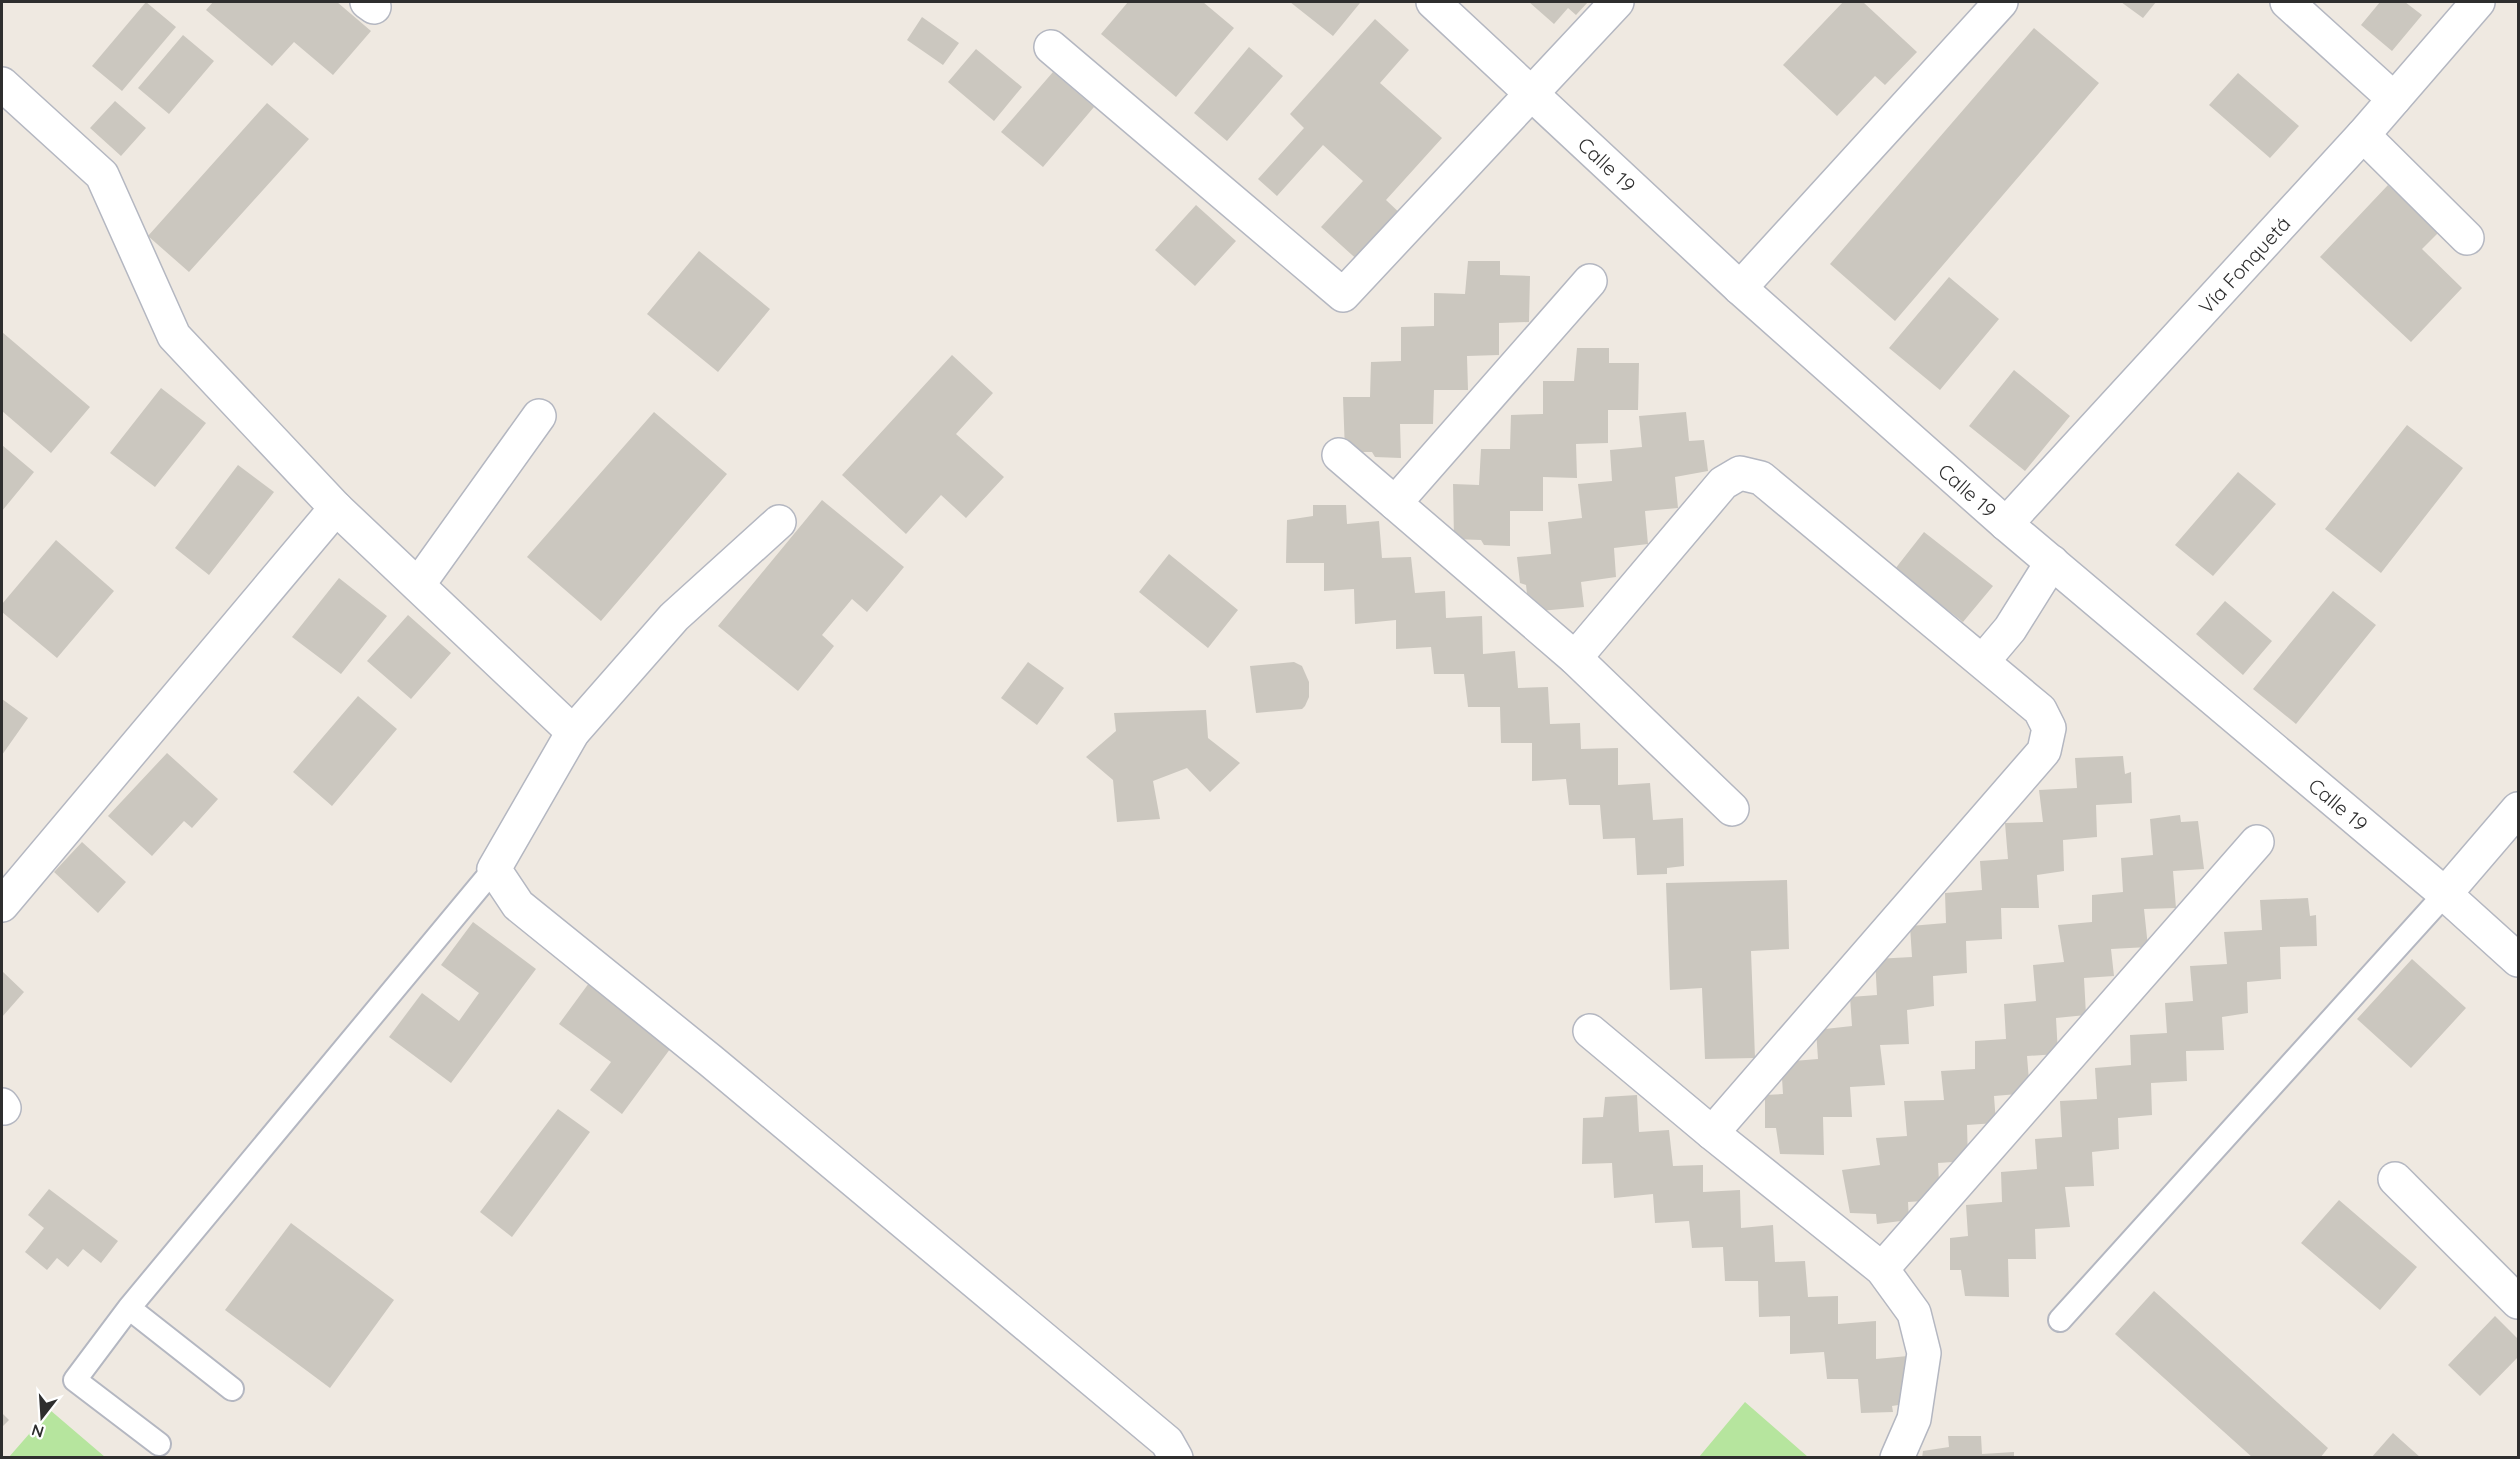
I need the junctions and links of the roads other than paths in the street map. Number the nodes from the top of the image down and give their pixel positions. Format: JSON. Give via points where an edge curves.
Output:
{"nodes":[{"id":1,"x":1433,"y":2,"type":"edge"},
{"id":2,"x":1617,"y":2,"type":"edge"},
{"id":3,"x":2001,"y":2,"type":"edge"},
{"id":4,"x":2287,"y":2,"type":"edge"},
{"id":5,"x":2478,"y":2,"type":"edge"},
{"id":6,"x":1052,"y":47,"type":"dead end"},
{"id":7,"x":2,"y":84,"type":"edge"},
{"id":8,"x":1532,"y":94,"type":"junction"},
{"id":9,"x":2394,"y":99,"type":"junction"},
{"id":10,"x":2363,"y":135,"type":"junction"},
{"id":11,"x":2467,"y":238,"type":"dead end"},
{"id":12,"x":1590,"y":281,"type":"dead end"},
{"id":13,"x":1740,"y":288,"type":"junction"},
{"id":14,"x":539,"y":416,"type":"dead end"},
{"id":15,"x":1339,"y":455,"type":"dead end"},
{"id":16,"x":1395,"y":504,"type":"junction"},
{"id":17,"x":336,"y":508,"type":"junction"},
{"id":18,"x":779,"y":522,"type":"dead end"},
{"id":19,"x":2006,"y":524,"type":"junction"},
{"id":20,"x":2052,"y":562,"type":"junction"},
{"id":21,"x":418,"y":585,"type":"junction"},
{"id":22,"x":1575,"y":658,"type":"junction"},
{"id":23,"x":1983,"y":661,"type":"junction"},
{"id":24,"x":573,"y":732,"type":"junction"},
{"id":25,"x":1732,"y":809,"type":"dead end"},
{"id":26,"x":2518,"y":809,"type":"edge"},
{"id":27,"x":2257,"y":842,"type":"dead end"},
{"id":28,"x":494,"y":869,"type":"junction"},
{"id":29,"x":2445,"y":894,"type":"junction"},
{"id":30,"x":2,"y":905,"type":"edge"},
{"id":31,"x":2518,"y":960,"type":"edge"},
{"id":32,"x":1590,"y":1031,"type":"dead end"},
{"id":33,"x":1712,"y":1133,"type":"junction"},
{"id":34,"x":2395,"y":1179,"type":"dead end"},
{"id":35,"x":1882,"y":1269,"type":"junction"},
{"id":36,"x":2518,"y":1302,"type":"edge"},
{"id":37,"x":129,"y":1308,"type":"junction"},
{"id":38,"x":2060,"y":1320,"type":"dead end"},
{"id":39,"x":232,"y":1389,"type":"dead end"},
{"id":40,"x":159,"y":1444,"type":"dead end"},
{"id":41,"x":1176,"y":1458,"type":"edge"},
{"id":42,"x":1897,"y":1458,"type":"edge"}],
"edges":[{"from":1,"to":8,"type":"street","name":"Calle 19"},
{"from":2,"to":8,"type":"street"},
{"from":3,"to":13,"type":"street"},
{"from":4,"to":9,"type":"street"},
{"from":5,"to":9,"type":"street","name":"Vía Fonquetá"},
{"from":6,"to":8,"type":"street","via":[[1343,295]]},
{"from":7,"to":17,"type":"street","via":[[102,175],[174,336]]},
{"from":8,"to":13,"type":"street","name":"Calle 19"},
{"from":9,"to":10,"type":"street","name":"Vía Fonquetá"},
{"from":10,"to":11,"type":"street"},
{"from":10,"to":19,"type":"street","name":"Vía Fonquetá"},
{"from":12,"to":16,"type":"street"},
{"from":13,"to":19,"type":"street","name":"Calle 19"},
{"from":14,"to":21,"type":"street"},
{"from":15,"to":16,"type":"street"},
{"from":16,"to":22,"type":"street"},
{"from":17,"to":21,"type":"street"},
{"from":17,"to":30,"type":"street"},
{"from":18,"to":24,"type":"street","via":[[674,617]]},
{"from":19,"to":20,"type":"street","name":"Calle 19"},
{"from":20,"to":23,"type":"street","via":[[2010,629]]},
{"from":20,"to":29,"type":"street","name":"Calle 19"},
{"from":21,"to":24,"type":"street"},
{"from":22,"to":23,"type":"street","via":[[1723,483],[1740,473],[1761,478]]},
{"from":22,"to":25,"type":"street"},
{"from":23,"to":33,"type":"street","via":[[2040,710],[2049,728],[2044,751]]},
{"from":24,"to":28,"type":"street"},
{"from":26,"to":29,"type":"street"},
{"from":27,"to":35,"type":"street"},
{"from":28,"to":37,"type":"lane"},
{"from":28,"to":41,"type":"street","via":[[518,905],[1167,1442]]},
{"from":29,"to":31,"type":"street","name":"Calle 19"},
{"from":29,"to":38,"type":"lane"},
{"from":32,"to":33,"type":"street"},
{"from":33,"to":35,"type":"street"},
{"from":34,"to":36,"type":"street"},
{"from":35,"to":42,"type":"street","via":[[1914,1313],[1924,1353],[1914,1419]]},
{"from":37,"to":39,"type":"lane"},
{"from":37,"to":40,"type":"lane","via":[[75,1380]]}]}
